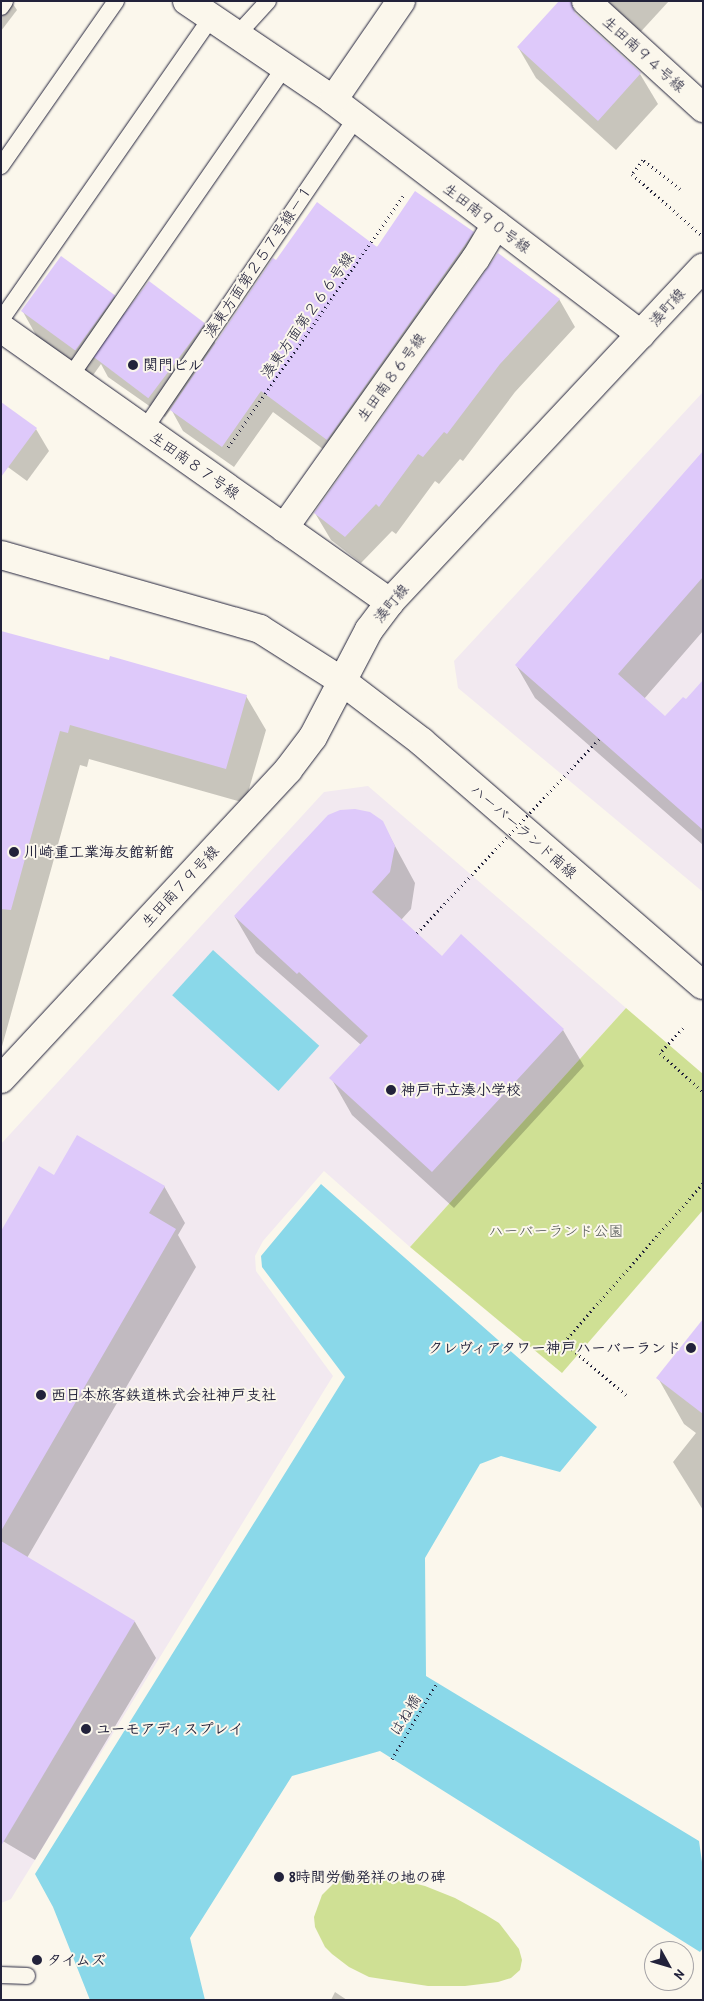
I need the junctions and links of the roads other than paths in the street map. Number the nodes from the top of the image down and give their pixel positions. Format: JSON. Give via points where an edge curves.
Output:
{"nodes":[{"id":1,"x":5,"y":1,"type":"edge"},
{"id":2,"x":116,"y":1,"type":"edge"},
{"id":3,"x":187,"y":1,"type":"edge"},
{"id":4,"x":268,"y":1,"type":"edge"},
{"id":5,"x":400,"y":1,"type":"edge"},
{"id":6,"x":586,"y":1,"type":"edge"},
{"id":7,"x":1,"y":7,"type":"edge"},
{"id":8,"x":211,"y":18,"type":"junction"},
{"id":9,"x":237,"y":36,"type":"junction"},
{"id":10,"x":285,"y":67,"type":"junction"},
{"id":11,"x":333,"y":100,"type":"junction"},
{"id":12,"x":703,"y":108,"type":"edge"},
{"id":13,"x":356,"y":118,"type":"junction"},
{"id":14,"x":1,"y":166,"type":"edge"},
{"id":15,"x":496,"y":226,"type":"junction"},
{"id":16,"x":703,"y":267,"type":"edge"},
{"id":17,"x":1,"y":320,"type":"edge"},
{"id":18,"x":1,"y":328,"type":"edge"},
{"id":19,"x":641,"y":335,"type":"junction"},
{"id":20,"x":70,"y":377,"type":"junction"},
{"id":21,"x":144,"y":430,"type":"junction"},
{"id":22,"x":284,"y":528,"type":"junction"},
{"id":23,"x":1,"y":555,"type":"edge"},
{"id":24,"x":390,"y":602,"type":"junction"},
{"id":25,"x":342,"y":681,"type":"junction"},
{"id":26,"x":703,"y":985,"type":"edge"},
{"id":27,"x":3,"y":1076,"type":"edge"},
{"id":28,"x":1,"y":1974,"type":"edge"},
{"id":29,"x":27,"y":1976,"type":"dead end"}],
"edges":[{"from":1,"to":7,"type":"lane"},
{"from":2,"to":14,"type":"lane"},
{"from":3,"to":8,"type":"street","name":"生田南９０号線"},
{"from":4,"to":9,"type":"lane"},
{"from":5,"to":11,"type":"street"},
{"from":6,"to":12,"type":"street","name":"生田南９４号線"},
{"from":8,"to":9,"type":"street","name":"生田南９０号線"},
{"from":8,"to":17,"type":"lane"},
{"from":9,"to":10,"type":"street","name":"生田南９０号線"},
{"from":10,"to":11,"type":"street","name":"生田南９０号線"},
{"from":10,"to":20,"type":"lane"},
{"from":11,"to":13,"type":"street","name":"生田南９０号線"},
{"from":13,"to":15,"type":"street","name":"生田南９０号線"},
{"from":13,"to":21,"type":"lane","name":"湊東方面第２５７号線－１"},
{"from":15,"to":19,"type":"street","name":"生田南９０号線"},
{"from":15,"to":22,"type":"street","name":"生田南８６号線"},
{"from":16,"to":19,"type":"street","name":"湊町線"},
{"from":18,"to":20,"type":"street","name":"生田南８７号線"},
{"from":19,"to":24,"type":"street","name":"湊町線"},
{"from":20,"to":21,"type":"street","name":"生田南８７号線"},
{"from":21,"to":22,"type":"street","name":"生田南８７号線"},
{"from":22,"to":24,"type":"street","name":"生田南８７号線"},
{"from":23,"to":25,"type":"street","via":[[260,629]]},
{"from":24,"to":25,"type":"street","name":"湊町線","via":[[369,630]]},
{"from":25,"to":26,"type":"street","name":"ハーバーランド南線","via":[[422,742]]},
{"from":25,"to":27,"type":"street","name":"生田南７９号線","via":[[313,737],[288,770]]},
{"from":28,"to":29,"type":"lane"}]}
